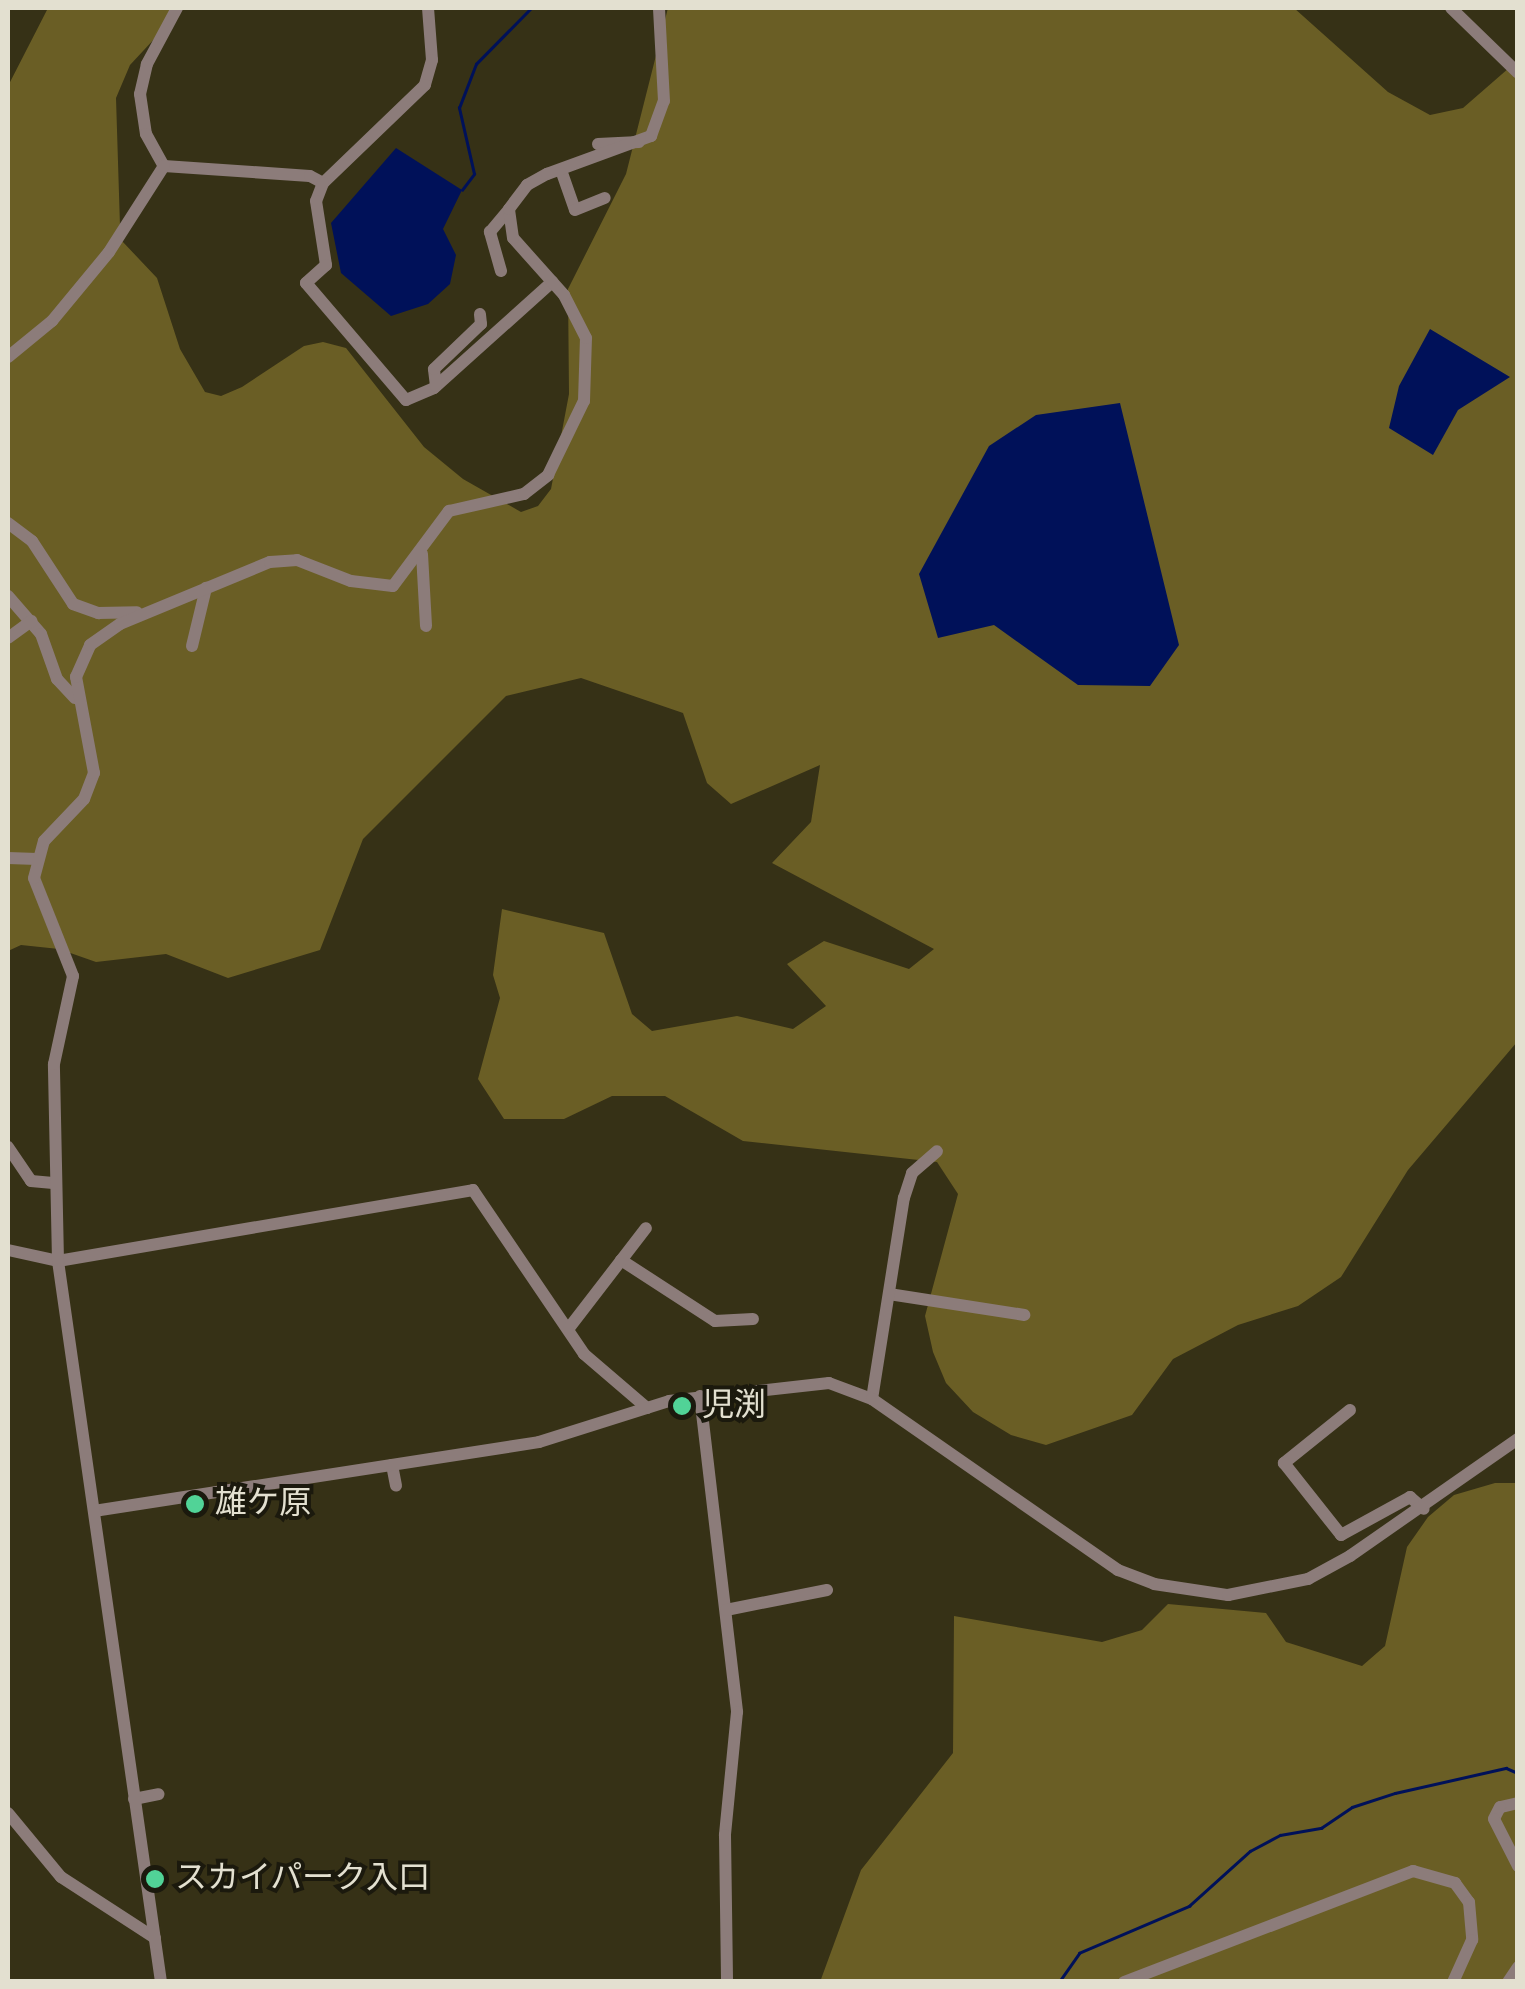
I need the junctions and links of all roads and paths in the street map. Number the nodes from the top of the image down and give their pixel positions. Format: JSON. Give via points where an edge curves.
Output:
{"nodes":[{"id":1,"x":177,"y":8,"type":"edge"},
{"id":2,"x":428,"y":8,"type":"edge"},
{"id":3,"x":659,"y":8,"type":"edge"},
{"id":4,"x":1459,"y":10,"type":"edge"},
{"id":5,"x":1518,"y":74,"type":"edge"},
{"id":6,"x":642,"y":143,"type":"junction"},
{"id":7,"x":598,"y":144,"type":"dead end"},
{"id":8,"x":164,"y":166,"type":"junction"},
{"id":9,"x":561,"y":170,"type":"junction"},
{"id":10,"x":322,"y":184,"type":"junction"},
{"id":11,"x":605,"y":198,"type":"dead end"},
{"id":12,"x":509,"y":209,"type":"junction"},
{"id":13,"x":501,"y":271,"type":"dead end"},
{"id":14,"x":552,"y":282,"type":"junction"},
{"id":15,"x":480,"y":314,"type":"dead end"},
{"id":16,"x":8,"y":358,"type":"edge"},
{"id":17,"x":436,"y":386,"type":"junction"},
{"id":18,"x":8,"y":524,"type":"edge"},
{"id":19,"x":422,"y":552,"type":"junction"},
{"id":20,"x":206,"y":588,"type":"junction"},
{"id":21,"x":8,"y":596,"type":"edge"},
{"id":22,"x":146,"y":612,"type":"junction"},
{"id":23,"x":32,"y":621,"type":"junction"},
{"id":24,"x":426,"y":626,"type":"dead end"},
{"id":25,"x":8,"y":638,"type":"edge"},
{"id":26,"x":192,"y":646,"type":"dead end"},
{"id":27,"x":75,"y":698,"type":"junction"},
{"id":28,"x":8,"y":858,"type":"edge"},
{"id":29,"x":37,"y":858,"type":"junction"},
{"id":30,"x":8,"y":1147,"type":"edge"},
{"id":31,"x":937,"y":1151,"type":"dead end"},
{"id":32,"x":56,"y":1183,"type":"junction"},
{"id":33,"x":646,"y":1228,"type":"dead end"},
{"id":34,"x":8,"y":1250,"type":"edge"},
{"id":35,"x":622,"y":1260,"type":"junction"},
{"id":36,"x":58,"y":1261,"type":"junction"},
{"id":37,"x":888,"y":1294,"type":"junction"},
{"id":38,"x":1024,"y":1314,"type":"dead end"},
{"id":39,"x":752,"y":1319,"type":"dead end"},
{"id":40,"x":568,"y":1328,"type":"junction"},
{"id":41,"x":700,"y":1396,"type":"junction"},
{"id":42,"x":872,"y":1398,"type":"junction"},
{"id":43,"x":648,"y":1408,"type":"junction"},
{"id":44,"x":1350,"y":1410,"type":"dead end"},
{"id":45,"x":1518,"y":1439,"type":"edge"},
{"id":46,"x":392,"y":1465,"type":"junction"},
{"id":47,"x":396,"y":1486,"type":"dead end"},
{"id":48,"x":1424,"y":1509,"type":"junction"},
{"id":49,"x":94,"y":1512,"type":"junction"},
{"id":50,"x":828,"y":1590,"type":"dead end"},
{"id":51,"x":726,"y":1610,"type":"junction"},
{"id":52,"x":160,"y":1794,"type":"dead end"},
{"id":53,"x":134,"y":1799,"type":"junction"},
{"id":54,"x":1518,"y":1804,"type":"edge"},
{"id":55,"x":8,"y":1814,"type":"edge"},
{"id":56,"x":1518,"y":1866,"type":"edge"},
{"id":57,"x":154,"y":1938,"type":"junction"},
{"id":58,"x":1518,"y":1967,"type":"edge"},
{"id":59,"x":162,"y":1982,"type":"edge"},
{"id":60,"x":728,"y":1982,"type":"edge"},
{"id":61,"x":1124,"y":1982,"type":"edge"},
{"id":62,"x":1452,"y":1982,"type":"edge"},
{"id":63,"x":1508,"y":1982,"type":"edge"}],
"edges":[{"from":1,"to":8,"type":"street","via":[[147,64],[140,94],[146,134]]},
{"from":2,"to":10,"type":"street","via":[[432,60],[425,85]]},
{"from":3,"to":6,"type":"street","via":[[664,101],[661,120]]},
{"from":4,"to":5,"type":"street"},
{"from":6,"to":7,"type":"street"},
{"from":6,"to":9,"type":"street"},
{"from":8,"to":10,"type":"street","via":[[310,176]]},
{"from":8,"to":16,"type":"street","via":[[110,252],[52,322]]},
{"from":9,"to":11,"type":"street","via":[[575,210]]},
{"from":9,"to":12,"type":"street","via":[[527,185]]},
{"from":10,"to":17,"type":"street","via":[[316,201],[326,265],[306,283],[406,400]]},
{"from":12,"to":13,"type":"street","via":[[490,232]]},
{"from":12,"to":14,"type":"street","via":[[513,238]]},
{"from":14,"to":17,"type":"street"},
{"from":14,"to":19,"type":"street","via":[[577,316],[588,357],[574,426],[538,487],[449,511]]},
{"from":15,"to":17,"type":"street","via":[[481,324],[434,369]]},
{"from":18,"to":22,"type":"street","via":[[32,541],[73,604],[98,613]]},
{"from":19,"to":20,"type":"street","via":[[393,586],[352,581],[297,560],[270,562]]},
{"from":19,"to":24,"type":"street"},
{"from":20,"to":22,"type":"street"},
{"from":20,"to":26,"type":"street"},
{"from":21,"to":23,"type":"street"},
{"from":22,"to":27,"type":"street","via":[[90,646]]},
{"from":23,"to":25,"type":"street"},
{"from":23,"to":27,"type":"street","via":[[57,678]]},
{"from":27,"to":29,"type":"street","via":[[94,773],[84,799],[44,841]]},
{"from":28,"to":29,"type":"street"},
{"from":29,"to":32,"type":"street","via":[[36,892],[74,976],[54,1064]]},
{"from":30,"to":32,"type":"street","via":[[31,1180]]},
{"from":31,"to":37,"type":"street","via":[[912,1173]]},
{"from":32,"to":36,"type":"street"},
{"from":33,"to":35,"type":"street"},
{"from":34,"to":36,"type":"street"},
{"from":35,"to":39,"type":"street","via":[[715,1321]]},
{"from":35,"to":40,"type":"street"},
{"from":36,"to":40,"type":"street","via":[[472,1190]]},
{"from":36,"to":49,"type":"street"},
{"from":37,"to":38,"type":"street"},
{"from":37,"to":42,"type":"street"},
{"from":40,"to":43,"type":"street","via":[[584,1354]]},
{"from":41,"to":42,"type":"street","via":[[799,1382],[828,1383]]},
{"from":41,"to":43,"type":"street"},
{"from":41,"to":51,"type":"street"},
{"from":42,"to":48,"type":"street","via":[[1088,1552],[1154,1584],[1191,1593],[1267,1591],[1308,1579]]},
{"from":43,"to":46,"type":"street","via":[[570,1436]]},
{"from":44,"to":48,"type":"street","via":[[1284,1463],[1341,1535],[1410,1497]]},
{"from":45,"to":48,"type":"street"},
{"from":46,"to":47,"type":"street"},
{"from":46,"to":49,"type":"street"},
{"from":49,"to":53,"type":"street"},
{"from":50,"to":51,"type":"street"},
{"from":51,"to":60,"type":"street","via":[[737,1712],[724,1854]]},
{"from":52,"to":53,"type":"street"},
{"from":53,"to":57,"type":"street"},
{"from":54,"to":56,"type":"street","via":[[1500,1807],[1494,1820]]},
{"from":55,"to":57,"type":"street","via":[[61,1878]]},
{"from":57,"to":59,"type":"street"},
{"from":58,"to":63,"type":"street"},
{"from":61,"to":62,"type":"street","via":[[1413,1871],[1455,1882],[1472,1911],[1472,1940]]}]}
